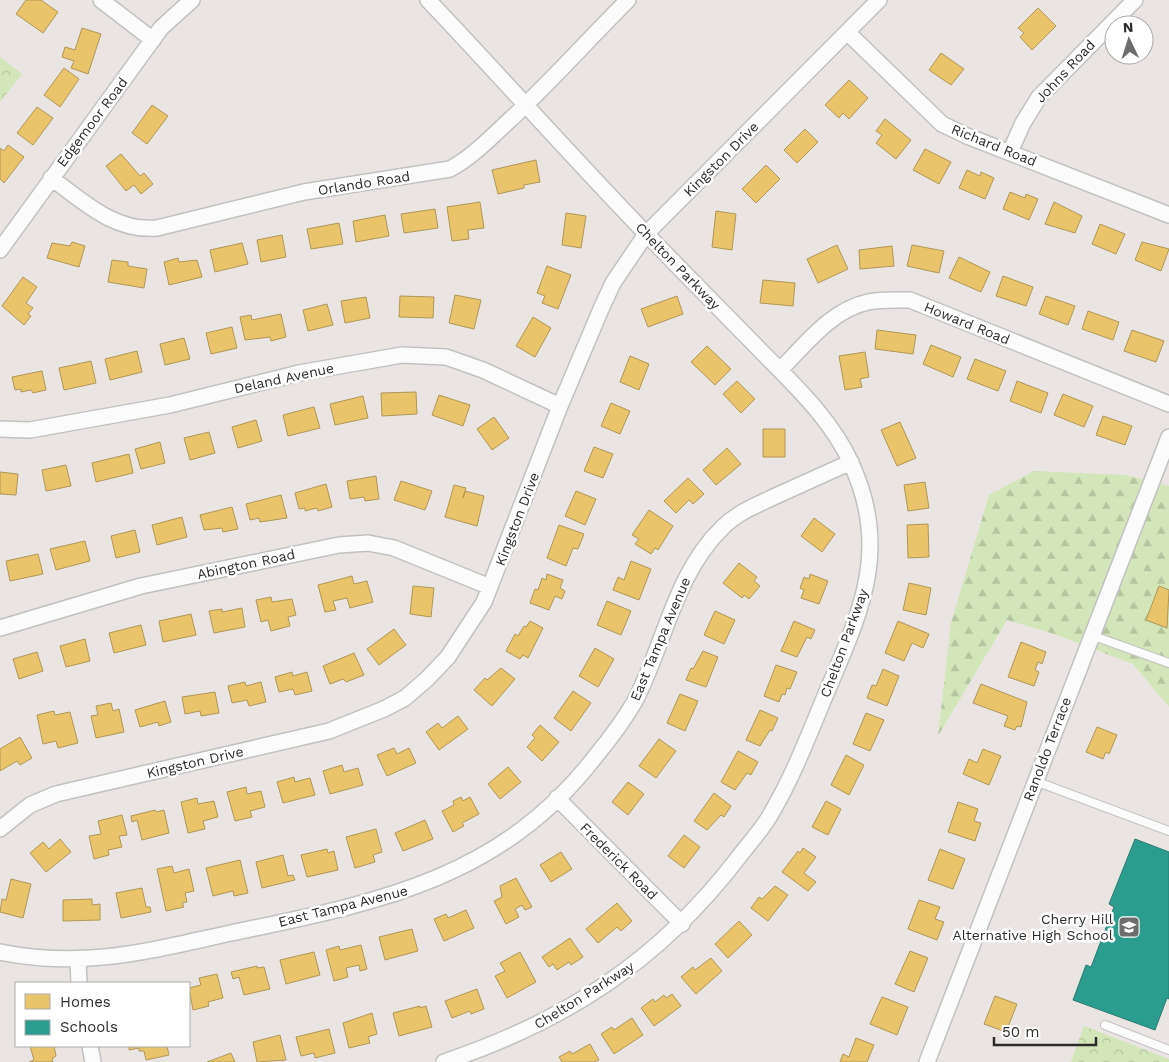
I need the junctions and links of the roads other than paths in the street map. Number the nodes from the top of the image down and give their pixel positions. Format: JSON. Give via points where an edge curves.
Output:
{"nodes":[{"id":1,"x":102,"y":0,"type":"edge"},
{"id":2,"x":192,"y":0,"type":"edge"},
{"id":3,"x":428,"y":0,"type":"edge"},
{"id":4,"x":628,"y":0,"type":"edge"},
{"id":5,"x":879,"y":0,"type":"edge"},
{"id":6,"x":1135,"y":0,"type":"edge"},
{"id":7,"x":847,"y":32,"type":"junction"},
{"id":8,"x":153,"y":40,"type":"junction"},
{"id":9,"x":526,"y":104,"type":"junction"},
{"id":10,"x":1010,"y":152,"type":"junction"},
{"id":11,"x":51,"y":178,"type":"junction"},
{"id":12,"x":1169,"y":215,"type":"edge"},
{"id":13,"x":646,"y":234,"type":"junction"},
{"id":14,"x":0,"y":250,"type":"edge"},
{"id":15,"x":780,"y":370,"type":"junction"},
{"id":16,"x":1169,"y":404,"type":"edge"},
{"id":17,"x":560,"y":406,"type":"junction"},
{"id":18,"x":0,"y":429,"type":"edge"},
{"id":19,"x":1169,"y":437,"type":"edge"},
{"id":20,"x":851,"y":462,"type":"junction"},
{"id":21,"x":490,"y":587,"type":"junction"},
{"id":22,"x":0,"y":628,"type":"edge"},
{"id":23,"x":1091,"y":635,"type":"junction"},
{"id":24,"x":1169,"y":663,"type":"edge"},
{"id":25,"x":1035,"y":781,"type":"junction"},
{"id":26,"x":557,"y":798,"type":"junction"},
{"id":27,"x":0,"y":829,"type":"edge"},
{"id":28,"x":1169,"y":831,"type":"edge"},
{"id":29,"x":682,"y":924,"type":"junction"},
{"id":30,"x":0,"y":952,"type":"edge"},
{"id":31,"x":78,"y":960,"type":"junction"},
{"id":32,"x":78,"y":982,"type":"edge"},
{"id":33,"x":1105,"y":1025,"type":"dead end"},
{"id":34,"x":90,"y":1047,"type":"edge"},
{"id":35,"x":1169,"y":1050,"type":"edge"},
{"id":36,"x":93,"y":1062,"type":"edge"},
{"id":37,"x":444,"y":1062,"type":"edge"},
{"id":38,"x":927,"y":1062,"type":"edge"}],
"edges":[{"from":1,"to":8,"type":"street"},
{"from":2,"to":8,"type":"street","name":"Edgemoor Road","via":[[161,28]]},
{"from":3,"to":9,"type":"street","name":"Chelton Parkway"},
{"from":4,"to":9,"type":"street","name":"Orlando Road"},
{"from":5,"to":7,"type":"street","name":"Kingston Drive"},
{"from":6,"to":10,"type":"street","name":"Johns Road","via":[[1039,97]]},
{"from":7,"to":10,"type":"street","name":"Richard Road","via":[[942,124]]},
{"from":7,"to":13,"type":"street","name":"Kingston Drive"},
{"from":8,"to":11,"type":"street","name":"Edgemoor Road"},
{"from":9,"to":11,"type":"street","name":"Orlando Road","via":[[479,149],[450,169],[304,192],[157,228],[122,225],[103,216]]},
{"from":9,"to":13,"type":"street","name":"Chelton Parkway"},
{"from":10,"to":12,"type":"street","name":"Richard Road"},
{"from":11,"to":14,"type":"street","name":"Edgemoor Road"},
{"from":13,"to":15,"type":"street","name":"Chelton Parkway"},
{"from":13,"to":17,"type":"street","name":"Kingston Drive","via":[[613,284]]},
{"from":15,"to":16,"type":"street","name":"Howard Road","via":[[841,313],[867,302],[910,300]]},
{"from":15,"to":20,"type":"street","name":"Chelton Parkway","via":[[828,424]]},
{"from":17,"to":18,"type":"street","name":"Deland Avenue","via":[[483,370],[446,357],[402,355],[299,372],[170,405],[30,430]]},
{"from":17,"to":21,"type":"street","name":"Kingston Drive"},
{"from":19,"to":23,"type":"street","name":"Ranoldo Terrace"},
{"from":20,"to":26,"type":"street","name":"East Tampa Avenue","via":[[744,512],[708,543],[690,570],[635,700],[594,758]]},
{"from":20,"to":29,"type":"street","name":"Chelton Parkway","via":[[866,509],[870,537],[866,591],[856,620],[789,782],[770,817],[714,890]]},
{"from":21,"to":22,"type":"street","name":"Abington Road","via":[[394,548],[368,543],[339,544],[141,586]]},
{"from":21,"to":27,"type":"street","name":"Kingston Drive","via":[[468,629],[448,657],[405,698],[384,709],[330,731],[56,794],[30,806]]},
{"from":23,"to":24,"type":"lane"},
{"from":23,"to":25,"type":"street","name":"Ranoldo Terrace"},
{"from":25,"to":28,"type":"lane"},
{"from":25,"to":38,"type":"street","name":"Ranoldo Terrace"},
{"from":26,"to":29,"type":"street","name":"Frederick Road"},
{"from":26,"to":31,"type":"street","name":"East Tampa Avenue","via":[[509,839],[475,860],[420,886],[358,905],[170,948]]},
{"from":29,"to":37,"type":"street","name":"Chelton Parkway","via":[[625,972],[575,1004],[508,1040]]},
{"from":30,"to":31,"type":"street","name":"East Tampa Avenue","via":[[23,957]]},
{"from":31,"to":32,"type":"street"},
{"from":33,"to":35,"type":"lane"},
{"from":34,"to":36,"type":"street"}]}
